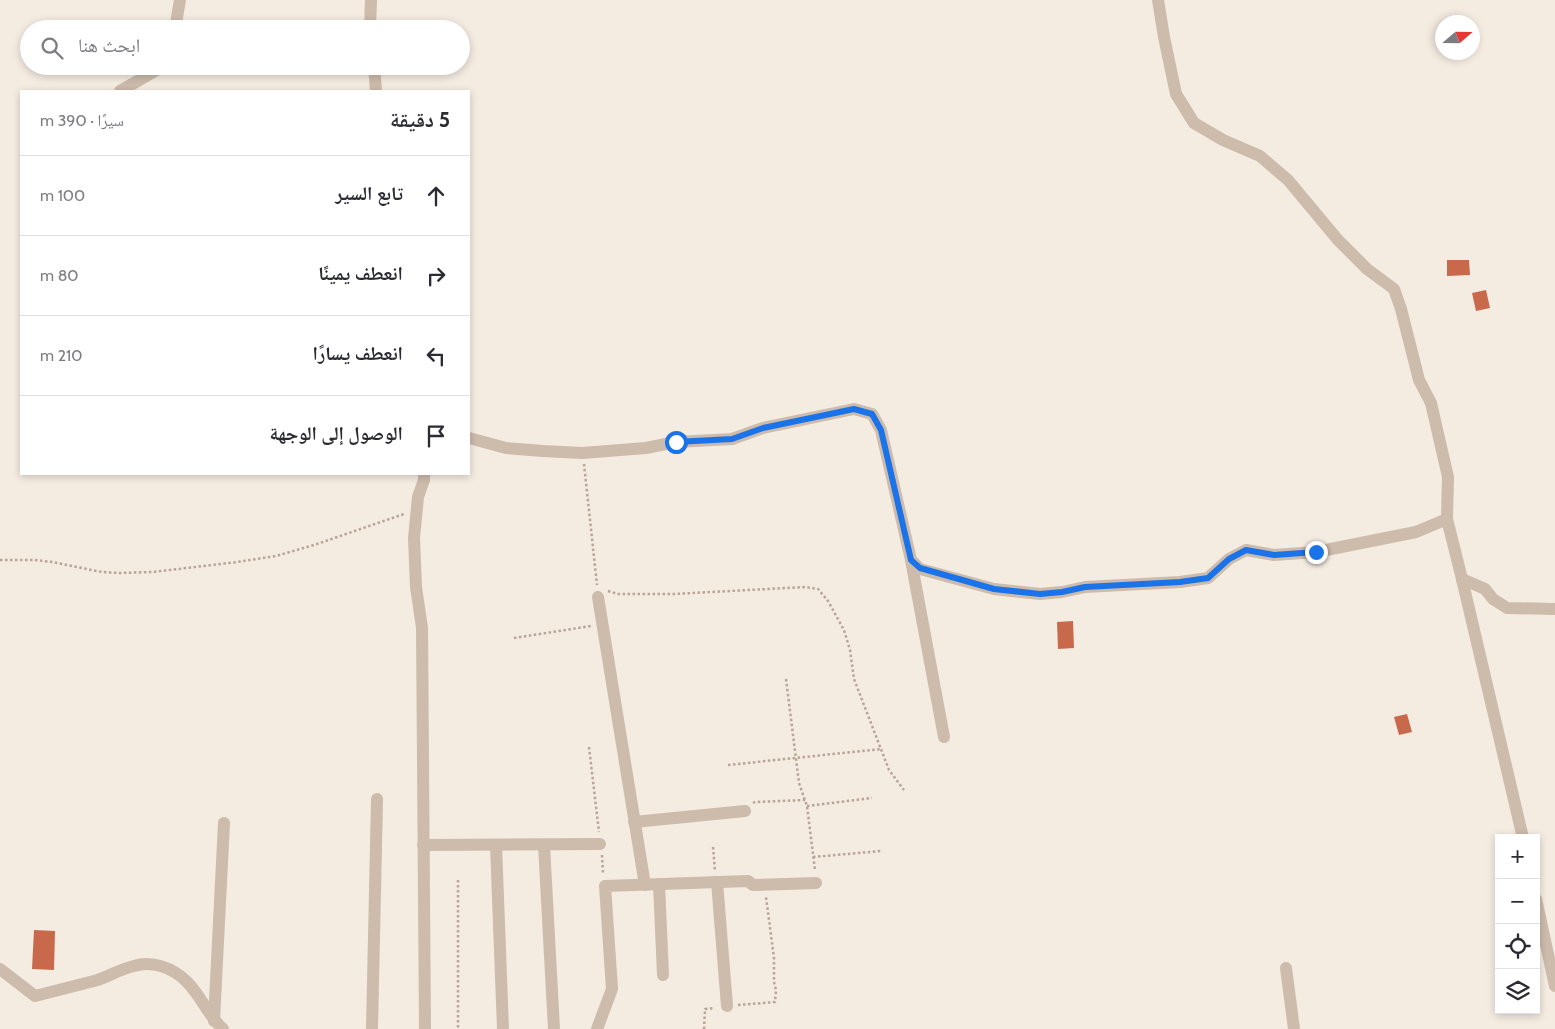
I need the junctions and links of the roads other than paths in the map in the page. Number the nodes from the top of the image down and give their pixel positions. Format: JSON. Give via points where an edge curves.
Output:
{"nodes":[{"id":1,"x":180,"y":0,"type":"edge"},
{"id":2,"x":371,"y":0,"type":"edge"},
{"id":3,"x":1158,"y":0,"type":"edge"},
{"id":4,"x":177,"y":20,"type":"edge"},
{"id":5,"x":370,"y":20,"type":"edge"},
{"id":6,"x":148,"y":75,"type":"edge"},
{"id":7,"x":375,"y":75,"type":"edge"},
{"id":8,"x":122,"y":90,"type":"edge"},
{"id":9,"x":376,"y":90,"type":"edge"},
{"id":10,"x":470,"y":438,"type":"edge"},
{"id":11,"x":424,"y":475,"type":"edge"},
{"id":12,"x":1447,"y":519,"type":"junction"},
{"id":13,"x":911,"y":560,"type":"junction"},
{"id":14,"x":1462,"y":579,"type":"junction"},
{"id":15,"x":601,"y":591,"type":"road end"},
{"id":16,"x":1555,"y":609,"type":"edge"},
{"id":17,"x":944,"y":737,"type":"dead end"},
{"id":18,"x":377,"y":799,"type":"dead end"},
{"id":19,"x":745,"y":811,"type":"road end"},
{"id":20,"x":634,"y":822,"type":"junction"},
{"id":21,"x":224,"y":824,"type":"dead end"},
{"id":22,"x":1522,"y":834,"type":"edge"},
{"id":23,"x":544,"y":844,"type":"junction"},
{"id":24,"x":600,"y":844,"type":"road end"},
{"id":25,"x":423,"y":845,"type":"junction"},
{"id":26,"x":496,"y":845,"type":"junction"},
{"id":27,"x":717,"y":882,"type":"junction"},
{"id":28,"x":816,"y":883,"type":"road end"},
{"id":29,"x":659,"y":884,"type":"junction"},
{"id":30,"x":645,"y":885,"type":"junction"},
{"id":31,"x":1540,"y":917,"type":"edge"},
{"id":32,"x":1286,"y":968,"type":"dead end"},
{"id":33,"x":0,"y":969,"type":"edge"},
{"id":34,"x":663,"y":975,"type":"dead end"},
{"id":35,"x":1555,"y":986,"type":"edge"},
{"id":36,"x":727,"y":1006,"type":"dead end"},
{"id":37,"x":219,"y":1025,"type":"edge"},
{"id":38,"x":372,"y":1029,"type":"edge"},
{"id":39,"x":425,"y":1029,"type":"edge"},
{"id":40,"x":503,"y":1029,"type":"edge"},
{"id":41,"x":554,"y":1029,"type":"edge"},
{"id":42,"x":597,"y":1029,"type":"edge"},
{"id":43,"x":1294,"y":1029,"type":"edge"}],
"edges":[{"from":1,"to":4,"type":"street"},
{"from":2,"to":5,"type":"street"},
{"from":3,"to":12,"type":"street","via":[[1176,94],[1194,123],[1260,156],[1288,180],[1367,269],[1394,289],[1419,380],[1431,403],[1446,468]]},
{"from":6,"to":8,"type":"street"},
{"from":7,"to":9,"type":"street"},
{"from":10,"to":13,"type":"street","via":[[506,448],[582,453],[732,439],[763,428],[854,409],[872,414],[881,430]]},
{"from":11,"to":25,"type":"street","via":[[414,538],[422,628]]},
{"from":12,"to":13,"type":"street","via":[[1416,532],[1316,552],[1274,555],[1246,550],[1229,559],[1208,578],[1085,587],[1040,594],[994,589],[920,568]]},
{"from":12,"to":14,"type":"street"},
{"from":13,"to":17,"type":"street"},
{"from":14,"to":16,"type":"street","via":[[1485,589],[1507,608]]},
{"from":14,"to":22,"type":"street"},
{"from":15,"to":20,"type":"street","via":[[602,624]]},
{"from":18,"to":38,"type":"street"},
{"from":19,"to":20,"type":"street"},
{"from":20,"to":30,"type":"street"},
{"from":21,"to":37,"type":"street"},
{"from":23,"to":24,"type":"street"},
{"from":23,"to":26,"type":"street"},
{"from":23,"to":41,"type":"street"},
{"from":25,"to":26,"type":"street"},
{"from":25,"to":39,"type":"street"},
{"from":26,"to":40,"type":"street"},
{"from":27,"to":28,"type":"street","via":[[748,882],[753,885]]},
{"from":27,"to":29,"type":"street"},
{"from":27,"to":36,"type":"street"},
{"from":29,"to":30,"type":"street"},
{"from":29,"to":34,"type":"street"},
{"from":30,"to":42,"type":"street","via":[[604,886],[612,989]]},
{"from":31,"to":35,"type":"street"},
{"from":32,"to":43,"type":"street"},
{"from":33,"to":37,"type":"street","via":[[35,996],[96,981],[135,965],[154,964],[174,970],[187,982]]}]}
